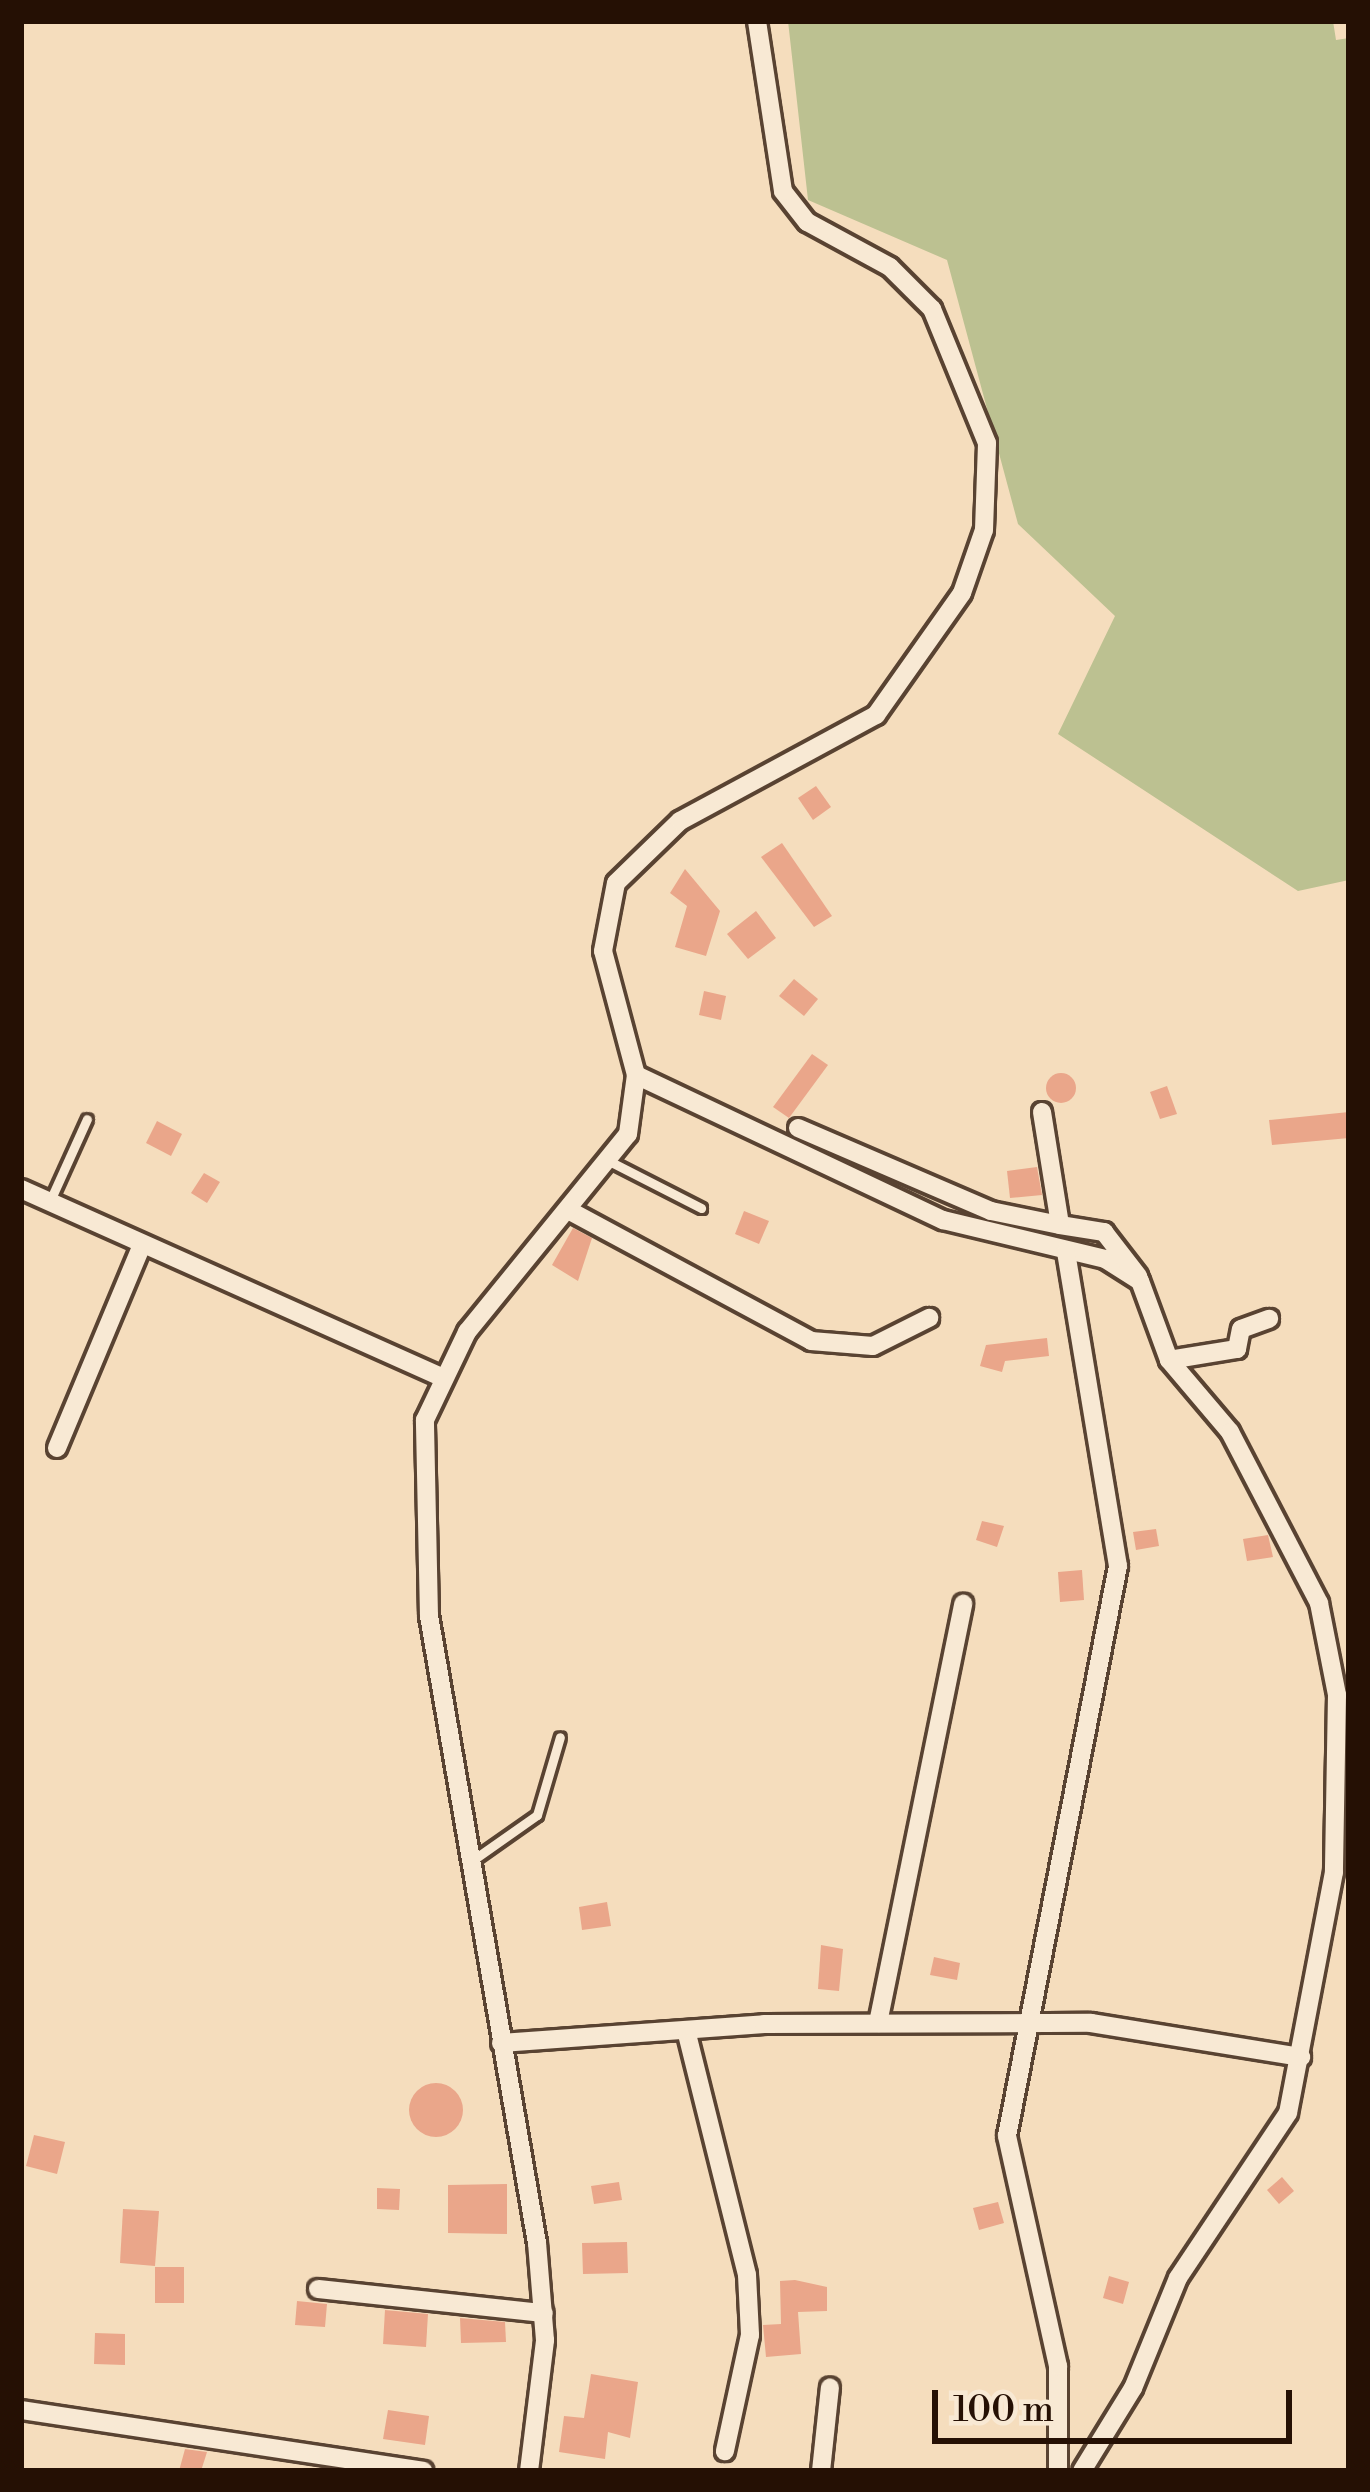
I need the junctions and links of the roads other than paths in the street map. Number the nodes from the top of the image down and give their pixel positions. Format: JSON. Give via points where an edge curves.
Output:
{"nodes":[{"id":1,"x":757,"y":21,"type":"edge"},
{"id":2,"x":636,"y":1075,"type":"junction"},
{"id":3,"x":1042,"y":1112,"type":"dead end"},
{"id":4,"x":87,"y":1119,"type":"dead end"},
{"id":5,"x":798,"y":1128,"type":"dead end"},
{"id":6,"x":613,"y":1163,"type":"junction"},
{"id":7,"x":21,"y":1189,"type":"edge"},
{"id":8,"x":49,"y":1203,"type":"junction"},
{"id":9,"x":701,"y":1208,"type":"dead end"},
{"id":10,"x":570,"y":1210,"type":"junction"},
{"id":11,"x":1060,"y":1225,"type":"junction"},
{"id":12,"x":140,"y":1250,"type":"junction"},
{"id":13,"x":1066,"y":1251,"type":"junction"},
{"id":14,"x":1140,"y":1280,"type":"junction"},
{"id":15,"x":929,"y":1318,"type":"dead end"},
{"id":16,"x":1269,"y":1318,"type":"dead end"},
{"id":17,"x":1168,"y":1360,"type":"junction"},
{"id":18,"x":442,"y":1377,"type":"junction"},
{"id":19,"x":57,"y":1448,"type":"dead end"},
{"id":20,"x":963,"y":1604,"type":"dead end"},
{"id":21,"x":560,"y":1737,"type":"dead end"},
{"id":22,"x":468,"y":1863,"type":"junction"},
{"id":23,"x":878,"y":2024,"type":"junction"},
{"id":24,"x":1024,"y":2024,"type":"junction"},
{"id":25,"x":686,"y":2030,"type":"junction"},
{"id":26,"x":501,"y":2044,"type":"junction"},
{"id":27,"x":1301,"y":2057,"type":"junction"},
{"id":28,"x":318,"y":2289,"type":"dead end"},
{"id":29,"x":544,"y":2313,"type":"junction"},
{"id":30,"x":830,"y":2387,"type":"dead end"},
{"id":31,"x":21,"y":2410,"type":"edge"},
{"id":32,"x":725,"y":2451,"type":"dead end"},
{"id":33,"x":423,"y":2471,"type":"edge"},
{"id":34,"x":529,"y":2471,"type":"edge"},
{"id":35,"x":820,"y":2471,"type":"edge"},
{"id":36,"x":1058,"y":2471,"type":"edge"},
{"id":37,"x":1082,"y":2471,"type":"edge"}],
"edges":[{"from":1,"to":2,"type":"street","via":[[783,190],[807,222],[890,267],[932,309],[987,443],[984,530],[962,593],[876,715],[680,821],[616,883],[603,951]]},
{"from":2,"to":6,"type":"street"},
{"from":2,"to":13,"type":"street","via":[[943,1220]]},
{"from":3,"to":11,"type":"street"},
{"from":4,"to":8,"type":"lane"},
{"from":5,"to":11,"type":"street","via":[[991,1211]]},
{"from":6,"to":9,"type":"lane"},
{"from":6,"to":10,"type":"street"},
{"from":7,"to":8,"type":"street"},
{"from":8,"to":12,"type":"street"},
{"from":10,"to":15,"type":"street","via":[[811,1341],[873,1346]]},
{"from":10,"to":18,"type":"street"},
{"from":11,"to":14,"type":"street","via":[[1104,1232]]},
{"from":12,"to":18,"type":"street"},
{"from":12,"to":19,"type":"street"},
{"from":13,"to":14,"type":"street"},
{"from":13,"to":24,"type":"street","via":[[1117,1589]]},
{"from":14,"to":17,"type":"street"},
{"from":16,"to":17,"type":"street","via":[[1241,1329],[1237,1349]]},
{"from":17,"to":27,"type":"street","via":[[1230,1432],[1331,1646],[1332,1904]]},
{"from":18,"to":22,"type":"street","via":[[425,1420],[420,1527]]},
{"from":20,"to":23,"type":"street"},
{"from":21,"to":22,"type":"lane","via":[[537,1815]]},
{"from":22,"to":26,"type":"street"},
{"from":23,"to":24,"type":"street"},
{"from":23,"to":25,"type":"street"},
{"from":24,"to":27,"type":"street","via":[[1151,2028]]},
{"from":24,"to":36,"type":"street","via":[[1010,2177],[1058,2366]]},
{"from":25,"to":26,"type":"street"},
{"from":25,"to":32,"type":"street","via":[[747,2275],[750,2335]]},
{"from":26,"to":29,"type":"street"},
{"from":27,"to":37,"type":"street","via":[[1275,2144],[1178,2278],[1133,2388]]},
{"from":28,"to":29,"type":"street"},
{"from":29,"to":34,"type":"street"},
{"from":30,"to":35,"type":"street"},
{"from":31,"to":33,"type":"street"}]}
